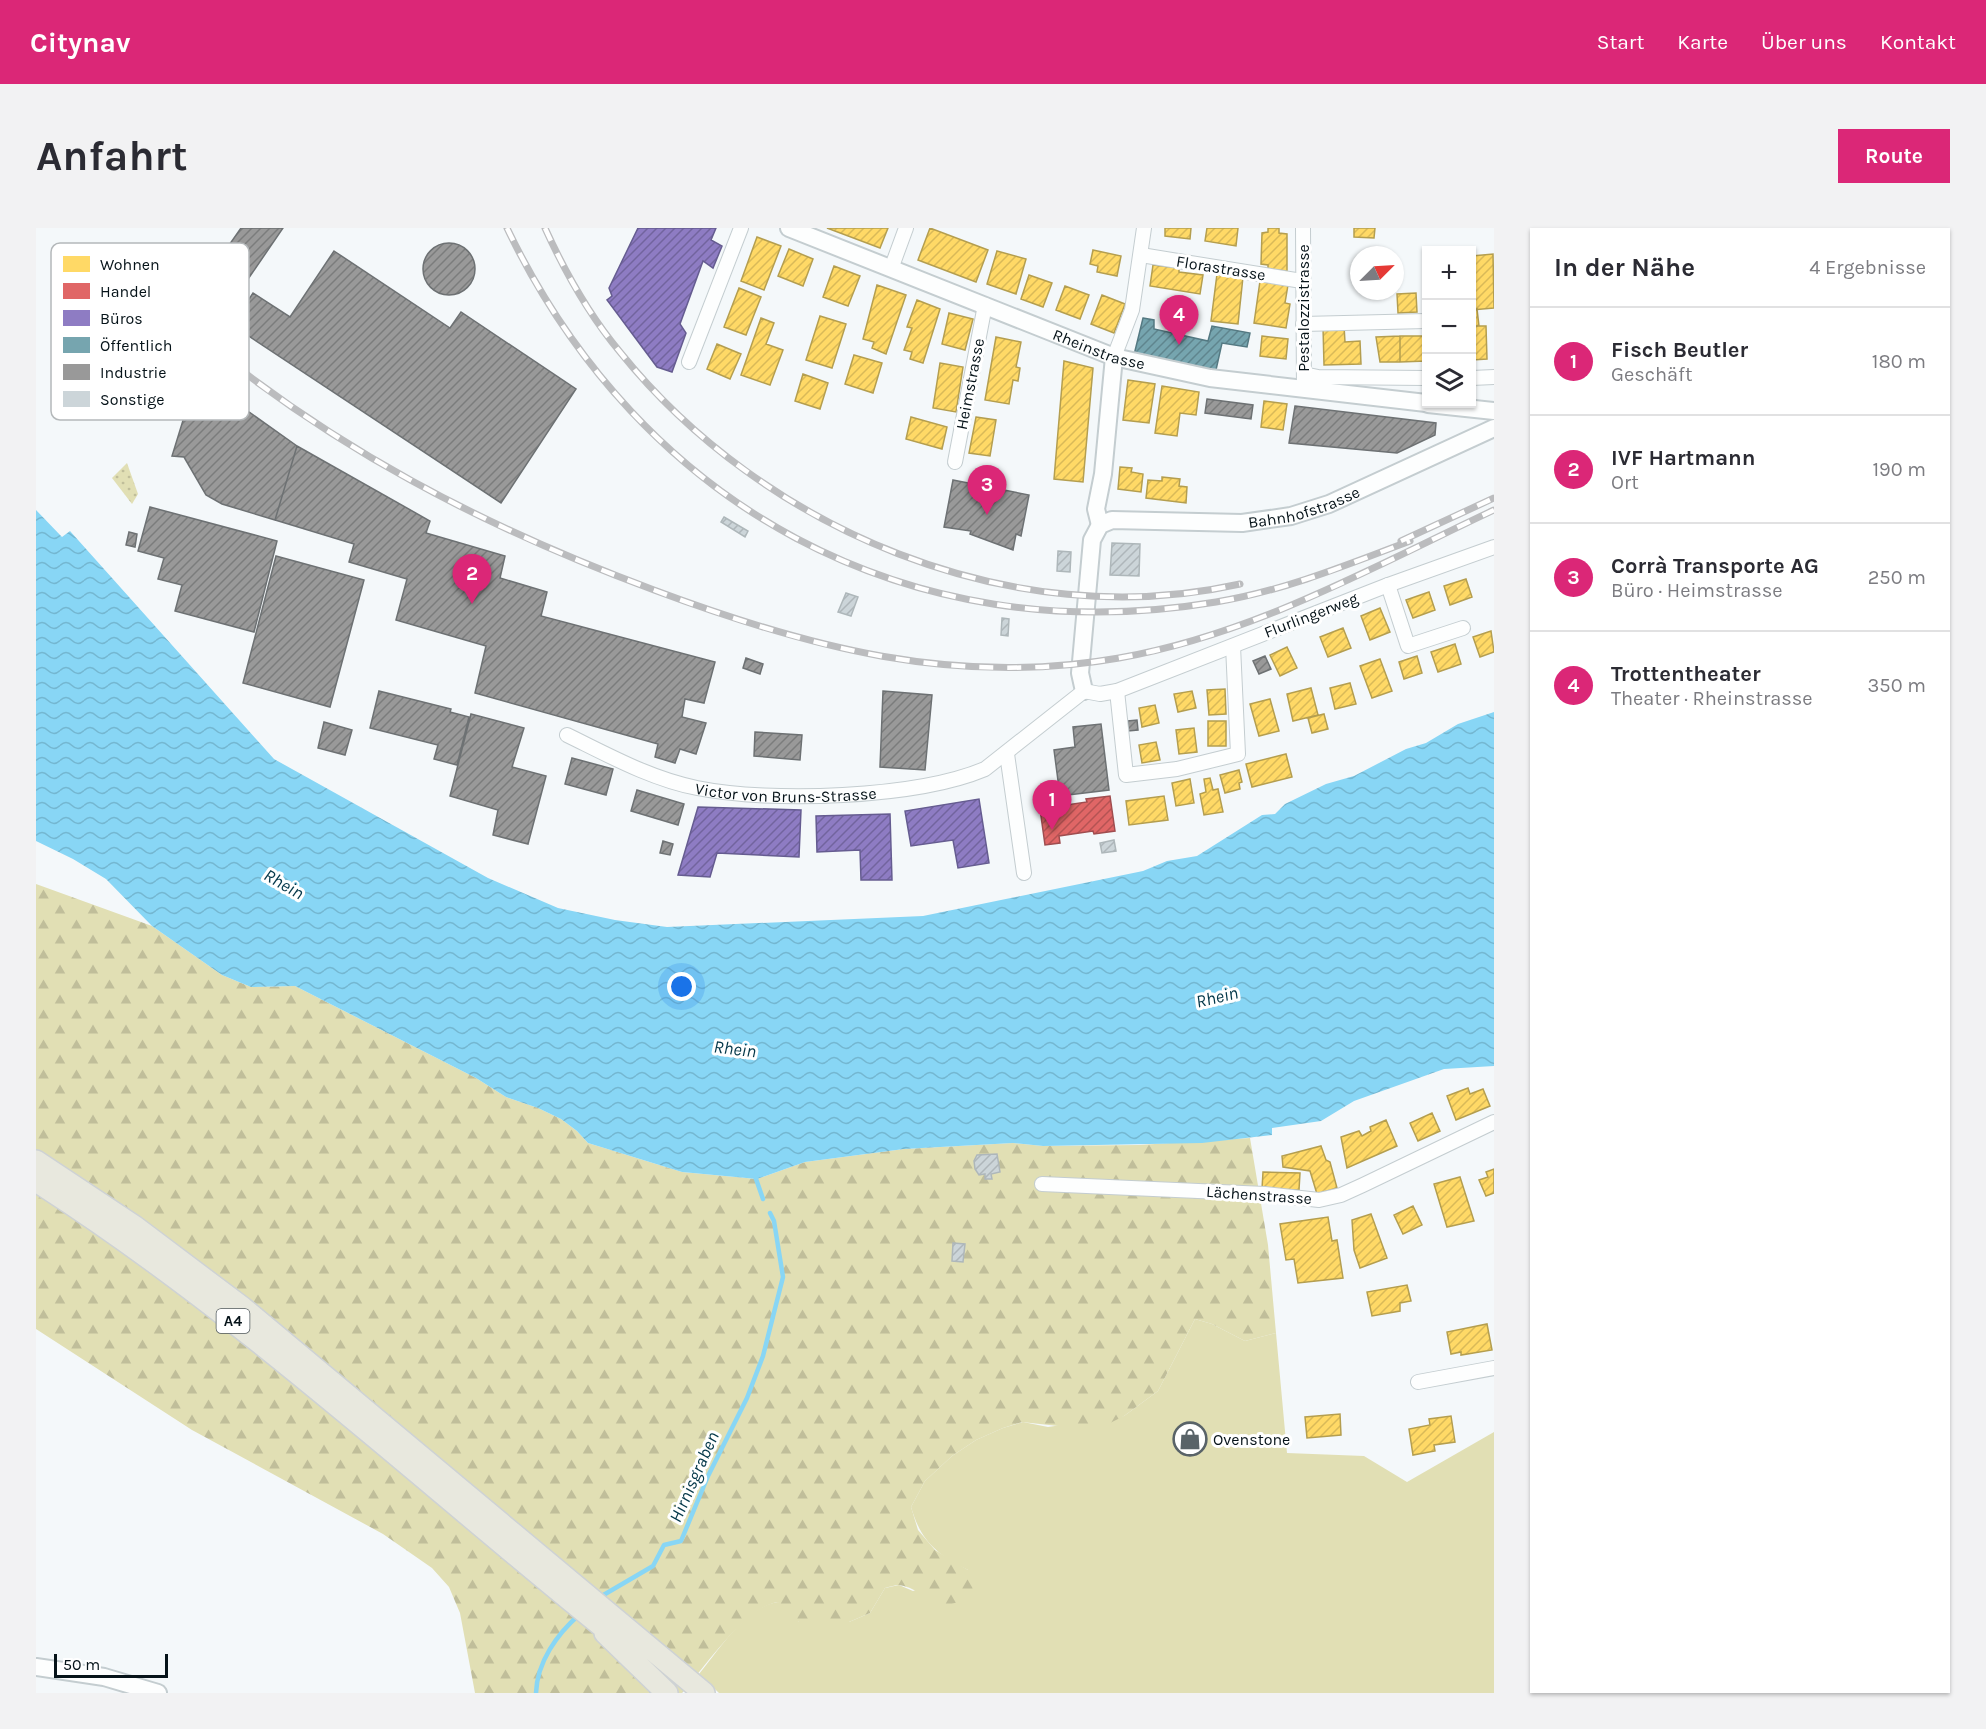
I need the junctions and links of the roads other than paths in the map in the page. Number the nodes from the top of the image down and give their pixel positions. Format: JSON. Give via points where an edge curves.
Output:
{"nodes":[{"id":1,"x":741,"y":228,"type":"edge"},
{"id":2,"x":789,"y":228,"type":"edge"},
{"id":3,"x":906,"y":228,"type":"edge"},
{"id":4,"x":1144,"y":228,"type":"edge"},
{"id":5,"x":1303,"y":228,"type":"edge"},
{"id":6,"x":1141,"y":255,"type":"junction"},
{"id":7,"x":891,"y":269,"type":"junction"},
{"id":8,"x":1302,"y":281,"type":"junction"},
{"id":9,"x":986,"y":305,"type":"junction"},
{"id":10,"x":1422,"y":321,"type":"edge"},
{"id":11,"x":1303,"y":324,"type":"junction"},
{"id":12,"x":1114,"y":357,"type":"junction"},
{"id":13,"x":689,"y":362,"type":"dead end"},
{"id":14,"x":1494,"y":377,"type":"edge"},
{"id":15,"x":1422,"y":378,"type":"edge"},
{"id":16,"x":1476,"y":378,"type":"edge"},
{"id":17,"x":1304,"y":381,"type":"junction"},
{"id":18,"x":1422,"y":402,"type":"edge"},
{"id":19,"x":1469,"y":408,"type":"edge"},
{"id":20,"x":1494,"y":411,"type":"edge"},
{"id":21,"x":1494,"y":428,"type":"edge"},
{"id":22,"x":955,"y":462,"type":"dead end"},
{"id":23,"x":1100,"y":525,"type":"junction"},
{"id":24,"x":1494,"y":547,"type":"edge"},
{"id":25,"x":1388,"y":585,"type":"junction"},
{"id":26,"x":1463,"y":628,"type":"dead end"},
{"id":27,"x":1233,"y":646,"type":"junction"},
{"id":28,"x":1084,"y":691,"type":"junction"},
{"id":29,"x":1117,"y":691,"type":"junction"},
{"id":30,"x":567,"y":735,"type":"dead end"},
{"id":31,"x":1007,"y":754,"type":"junction"},
{"id":32,"x":1024,"y":873,"type":"dead end"},
{"id":33,"x":1494,"y":1122,"type":"edge"},
{"id":34,"x":36,"y":1161,"type":"edge"},
{"id":35,"x":36,"y":1181,"type":"edge"},
{"id":36,"x":1042,"y":1184,"type":"dead end"},
{"id":37,"x":1494,"y":1368,"type":"edge"},
{"id":38,"x":1418,"y":1382,"type":"dead end"},
{"id":39,"x":549,"y":1573,"type":"junction"},
{"id":40,"x":630,"y":1646,"type":"junction"},
{"id":41,"x":36,"y":1667,"type":"edge"},
{"id":42,"x":158,"y":1693,"type":"edge"},
{"id":43,"x":667,"y":1693,"type":"edge"},
{"id":44,"x":685,"y":1693,"type":"edge"},
{"id":45,"x":704,"y":1693,"type":"edge"}],
"edges":[{"from":1,"to":13,"type":"street"},
{"from":2,"to":7,"type":"street","name":"Rheinstrasse"},
{"from":3,"to":7,"type":"street"},
{"from":4,"to":6,"type":"street"},
{"from":5,"to":8,"type":"street","name":"Pestalozzistrasse"},
{"from":6,"to":8,"type":"street","name":"Florastrasse"},
{"from":6,"to":12,"type":"street","via":[[1132,310]]},
{"from":7,"to":9,"type":"street","name":"Rheinstrasse"},
{"from":8,"to":11,"type":"street","name":"Pestalozzistrasse"},
{"from":9,"to":12,"type":"street","name":"Rheinstrasse"},
{"from":9,"to":22,"type":"street","name":"Heimstrasse"},
{"from":10,"to":11,"type":"street"},
{"from":11,"to":17,"type":"street","name":"Pestalozzistrasse"},
{"from":12,"to":17,"type":"street","name":"Rheinstrasse","via":[[1210,378]]},
{"from":12,"to":23,"type":"street","via":[[1096,509]]},
{"from":14,"to":16,"type":"street"},
{"from":15,"to":17,"type":"street","via":[[1318,377]]},
{"from":17,"to":18,"type":"street","name":"Rheinstrasse"},
{"from":19,"to":20,"type":"street","name":"Rheinstrasse"},
{"from":21,"to":23,"type":"street","name":"Bahnhofstrasse","via":[[1329,504],[1291,516],[1242,523],[1112,520]]},
{"from":23,"to":28,"type":"street","via":[[1092,540],[1080,673]]},
{"from":24,"to":25,"type":"street","name":"Flurlingerweg"},
{"from":25,"to":26,"type":"street","via":[[1408,646]]},
{"from":25,"to":27,"type":"street","name":"Flurlingerweg"},
{"from":27,"to":29,"type":"street","name":"Flurlingerweg"},
{"from":27,"to":29,"type":"street","via":[[1238,754],[1177,769],[1126,775]]},
{"from":28,"to":29,"type":"street","name":"Flurlingerweg"},
{"from":28,"to":31,"type":"street","name":"Victor von Bruns-Strasse"},
{"from":30,"to":31,"type":"street","name":"Victor von Bruns-Strasse","via":[[631,765],[697,788],[765,795],[898,791],[972,775]]},
{"from":31,"to":32,"type":"street"},
{"from":33,"to":36,"type":"street","name":"Lächenstrasse","via":[[1341,1195],[1319,1200]]},
{"from":34,"to":39,"type":"highway","number":"A4","via":[[134,1226],[236,1302]]},
{"from":35,"to":39,"type":"highway","number":"A4","via":[[206,1299]]},
{"from":37,"to":38,"type":"street"},
{"from":39,"to":40,"type":"highway","number":"A4"},
{"from":39,"to":40,"type":"highway","number":"A4","via":[[578,1608]]},
{"from":40,"to":43,"type":"highway"},
{"from":40,"to":44,"type":"highway","number":"A4"},
{"from":40,"to":45,"type":"highway","number":"A4"},
{"from":41,"to":42,"type":"street","via":[[104,1677]]}]}
